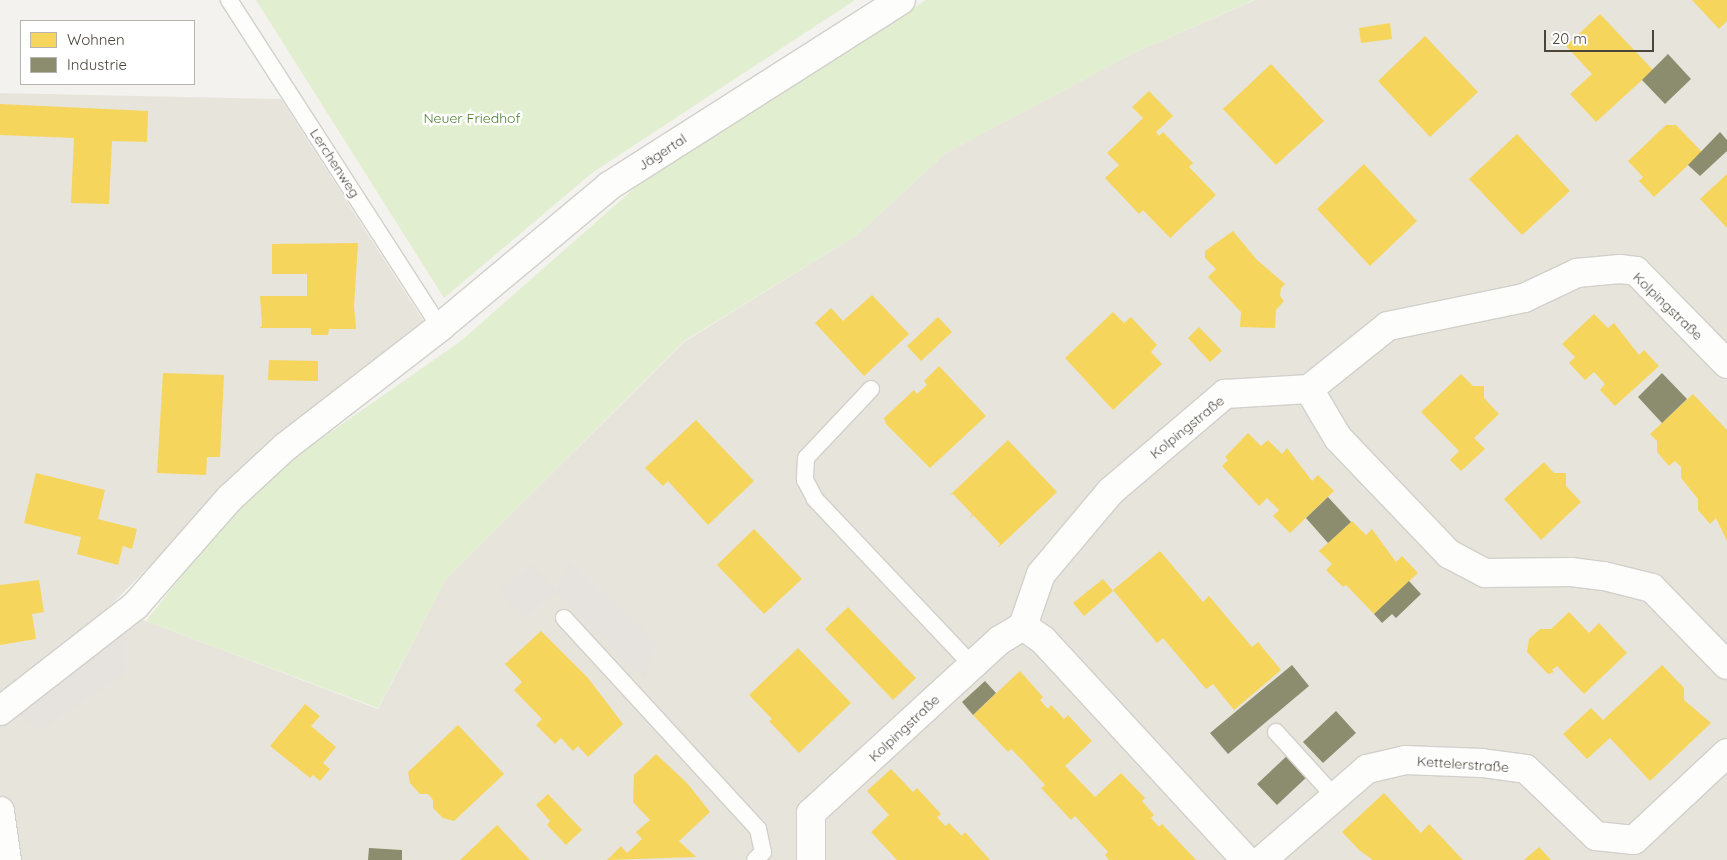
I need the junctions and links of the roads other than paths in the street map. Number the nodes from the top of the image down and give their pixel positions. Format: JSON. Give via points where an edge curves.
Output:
{"nodes":[{"id":1,"x":229,"y":0,"type":"edge"},
{"id":2,"x":901,"y":0,"type":"edge"},
{"id":3,"x":440,"y":327,"type":"junction"},
{"id":4,"x":1727,"y":364,"type":"edge"},
{"id":5,"x":871,"y":389,"type":"dead end"},
{"id":6,"x":1309,"y":389,"type":"junction"},
{"id":7,"x":564,"y":618,"type":"dead end"},
{"id":8,"x":1023,"y":626,"type":"junction"},
{"id":9,"x":972,"y":665,"type":"junction"},
{"id":10,"x":1727,"y":665,"type":"edge"},
{"id":11,"x":0,"y":711,"type":"edge"},
{"id":12,"x":1276,"y":732,"type":"dead end"},
{"id":13,"x":1727,"y":753,"type":"edge"},
{"id":14,"x":1335,"y":797,"type":"junction"},
{"id":15,"x":0,"y":811,"type":"edge"},
{"id":16,"x":7,"y":860,"type":"edge"},
{"id":17,"x":755,"y":860,"type":"edge"},
{"id":18,"x":811,"y":860,"type":"edge"},
{"id":19,"x":1246,"y":860,"type":"edge"},
{"id":20,"x":1262,"y":860,"type":"edge"}],
"edges":[{"from":1,"to":3,"type":"lane","name":"Lerchenweg"},
{"from":2,"to":3,"type":"street","name":"Jägertal","via":[[609,186]]},
{"from":3,"to":11,"type":"street","name":"Jägertal","via":[[285,446],[230,498],[135,606]]},
{"from":4,"to":6,"type":"street","name":"Kolpingstraße","via":[[1636,270],[1620,269],[1577,273],[1524,298],[1388,326]]},
{"from":5,"to":9,"type":"lane","via":[[806,458],[805,480],[814,499]]},
{"from":6,"to":8,"type":"street","name":"Kolpingstraße","via":[[1225,394],[1110,491],[1041,574]]},
{"from":6,"to":10,"type":"street","via":[[1338,438],[1449,554],[1485,573],[1571,572],[1652,588]]},
{"from":7,"to":17,"type":"lane","via":[[758,829],[763,852]]},
{"from":8,"to":9,"type":"street","name":"Kolpingstraße","via":[[1000,640]]},
{"from":8,"to":19,"type":"street","via":[[1043,640]]},
{"from":9,"to":18,"type":"street","name":"Kolpingstraße","via":[[811,813]]},
{"from":12,"to":14,"type":"lane"},
{"from":13,"to":14,"type":"street","name":"Kettelerstraße","via":[[1634,840],[1596,836],[1526,770],[1405,760],[1367,769]]},
{"from":14,"to":20,"type":"street","name":"Kettelerstraße"},
{"from":15,"to":16,"type":"street"}]}
